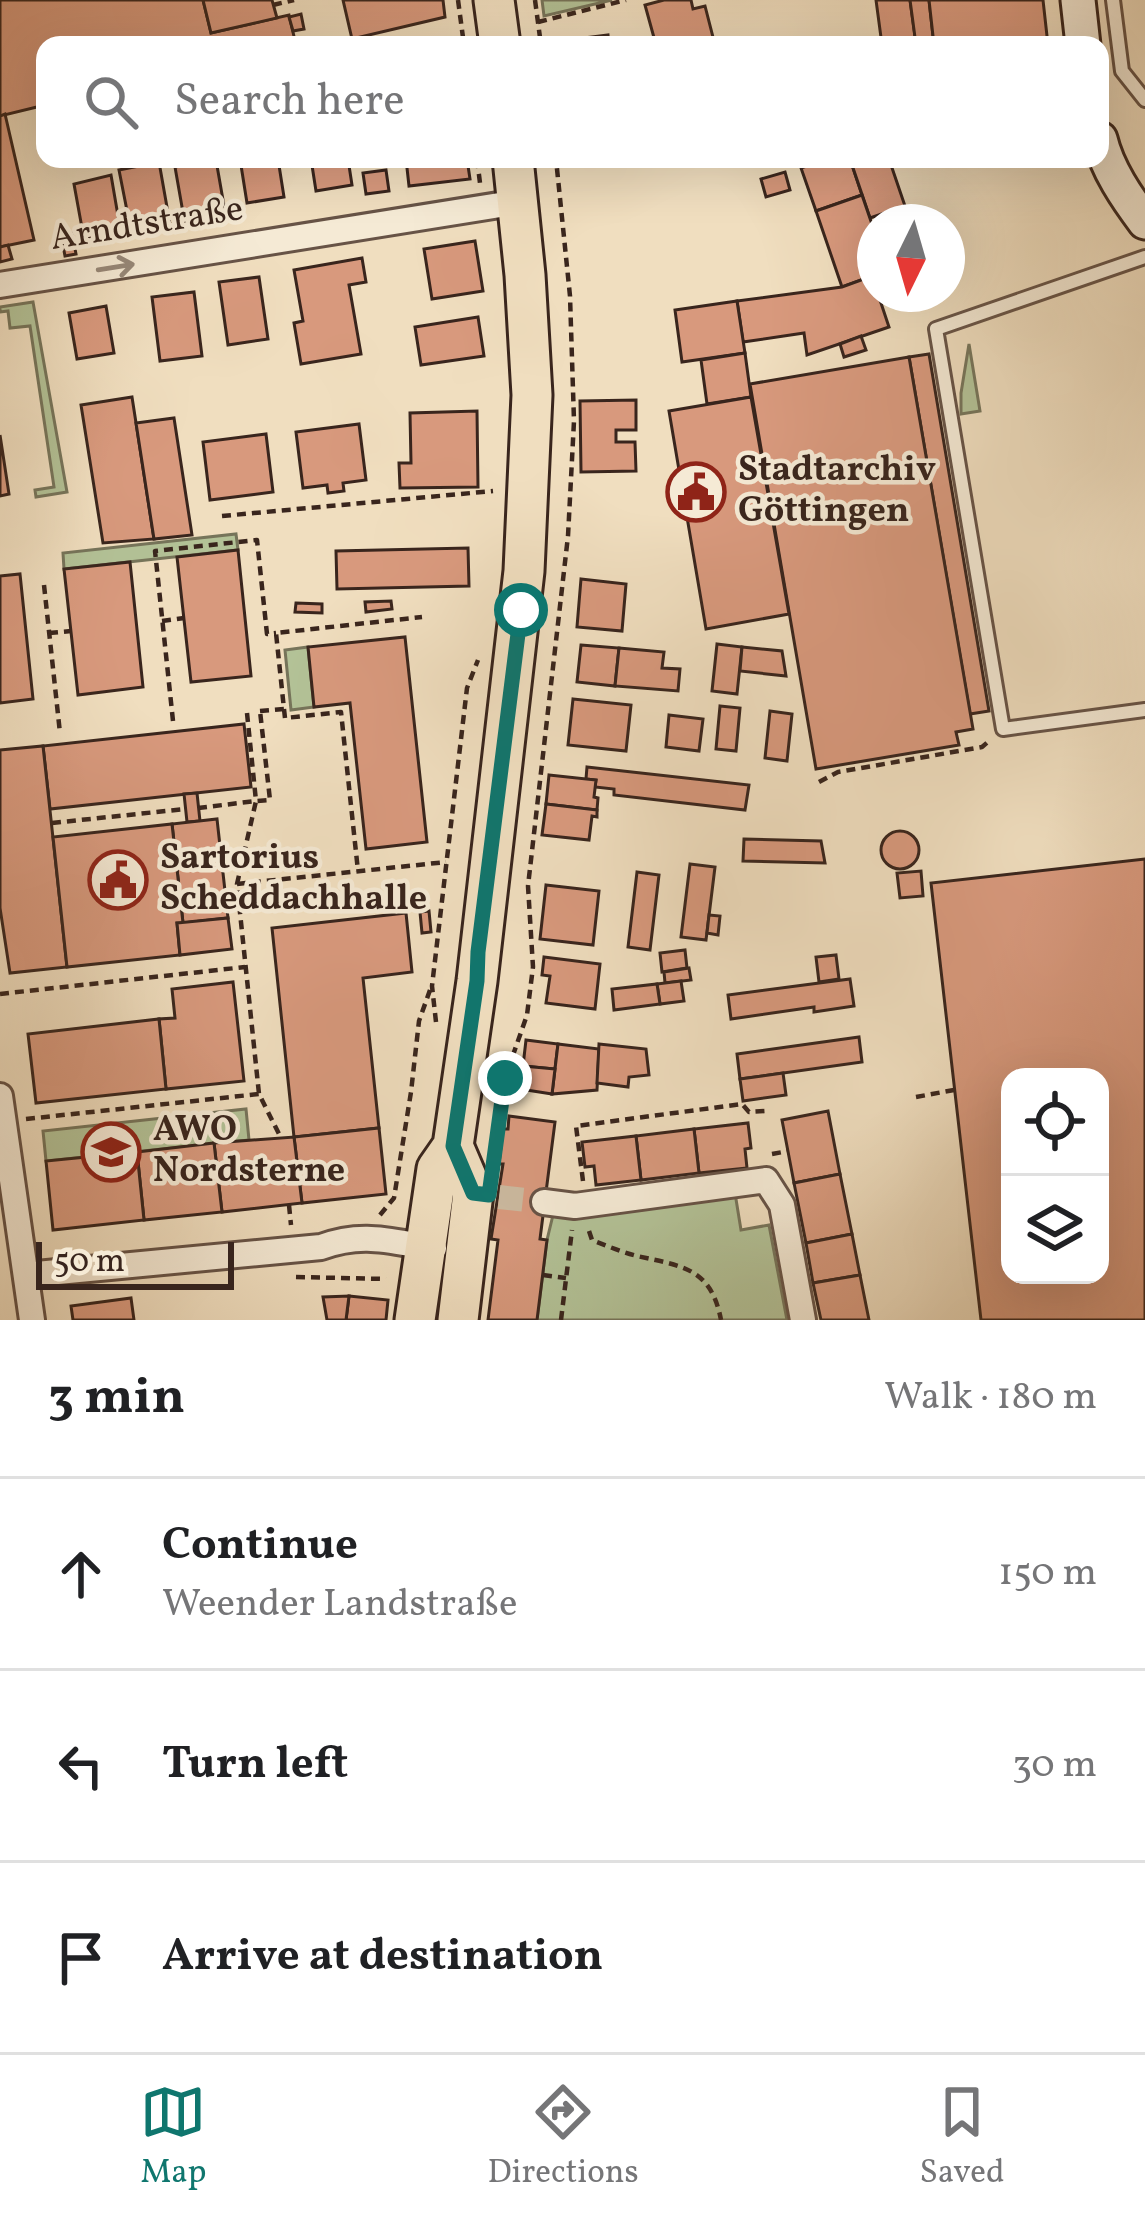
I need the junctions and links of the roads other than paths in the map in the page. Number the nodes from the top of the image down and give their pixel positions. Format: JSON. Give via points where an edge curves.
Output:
{"nodes":[{"id":1,"x":494,"y":0,"type":"edge"},
{"id":2,"x":1078,"y":0,"type":"edge"},
{"id":3,"x":1113,"y":0,"type":"edge"},
{"id":4,"x":499,"y":36,"type":"edge"},
{"id":5,"x":1082,"y":36,"type":"edge"},
{"id":6,"x":1145,"y":100,"type":"edge"},
{"id":7,"x":1109,"y":163,"type":"edge"},
{"id":8,"x":510,"y":168,"type":"edge"},
{"id":9,"x":500,"y":204,"type":"junction"},
{"id":10,"x":1145,"y":222,"type":"edge"},
{"id":11,"x":1145,"y":257,"type":"edge"},
{"id":12,"x":0,"y":285,"type":"edge"},
{"id":13,"x":1145,"y":710,"type":"edge"},
{"id":14,"x":2,"y":1108,"type":"edge"},
{"id":15,"x":453,"y":1146,"type":"junction"},
{"id":16,"x":544,"y":1202,"type":"tunnel mouth"},
{"id":17,"x":415,"y":1245,"type":"junction"},
{"id":18,"x":466,"y":1252,"type":"junction"},
{"id":19,"x":26,"y":1275,"type":"junction"},
{"id":20,"x":32,"y":1320,"type":"edge"},
{"id":21,"x":415,"y":1320,"type":"edge"},
{"id":22,"x":458,"y":1320,"type":"edge"},
{"id":23,"x":803,"y":1320,"type":"edge"}],
"edges":[{"from":1,"to":4,"type":"main road"},
{"from":2,"to":5,"type":"street"},
{"from":3,"to":6,"type":"lane","via":[[1122,71]]},
{"from":7,"to":10,"type":"street"},
{"from":8,"to":9,"type":"main road"},
{"from":12,"to":9,"type":"street","name":"Arndtstraße","one_way":true},
{"from":9,"to":15,"type":"main road","via":[[530,359],[529,491],[514,682]]},
{"from":11,"to":13,"type":"lane","via":[[936,329],[1003,729]]},
{"from":14,"to":19,"type":"street"},
{"from":15,"to":17,"type":"main road","via":[[437,1169]]},
{"from":15,"to":18,"type":"main road","via":[[487,1195]]},
{"from":16,"to":23,"type":"street","via":[[580,1206],[766,1180],[782,1204]]},
{"from":17,"to":18,"type":"street"},
{"from":17,"to":19,"type":"street","via":[[376,1237]]},
{"from":17,"to":21,"type":"main road"},
{"from":18,"to":22,"type":"main road"},
{"from":19,"to":20,"type":"street"}]}
